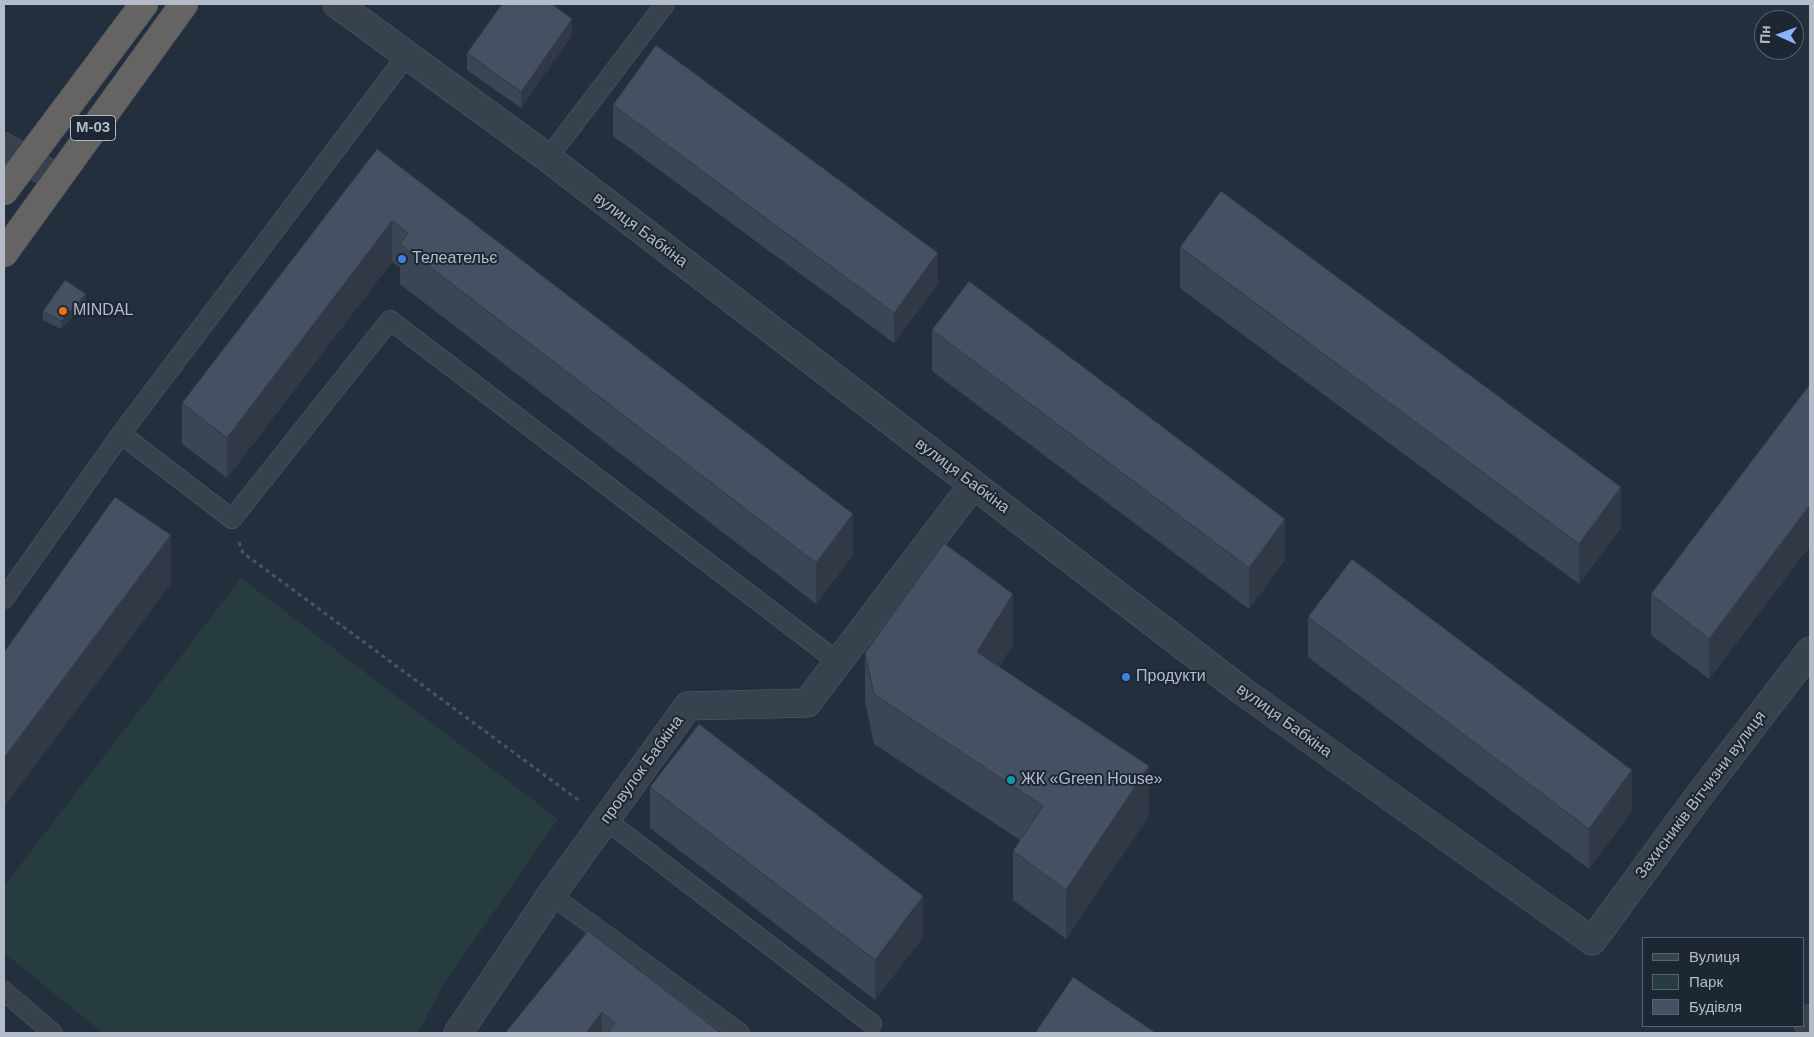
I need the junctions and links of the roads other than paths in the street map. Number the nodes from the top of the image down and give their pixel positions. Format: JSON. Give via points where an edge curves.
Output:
{"nodes":[{"id":1,"x":144,"y":4,"type":"edge"},
{"id":2,"x":184,"y":4,"type":"edge"},
{"id":3,"x":337,"y":4,"type":"edge"},
{"id":4,"x":665,"y":4,"type":"edge"},
{"id":5,"x":407,"y":55,"type":"junction"},
{"id":6,"x":15,"y":154,"type":"edge"},
{"id":7,"x":548,"y":158,"type":"junction"},
{"id":8,"x":57,"y":178,"type":"junction"},
{"id":9,"x":4,"y":191,"type":"edge"},
{"id":10,"x":7,"y":240,"type":"edge"},
{"id":11,"x":121,"y":434,"type":"junction"},
{"id":12,"x":974,"y":485,"type":"junction"},
{"id":13,"x":4,"y":599,"type":"edge"},
{"id":14,"x":1810,"y":651,"type":"edge"},
{"id":15,"x":838,"y":662,"type":"junction"},
{"id":16,"x":606,"y":820,"type":"junction"},
{"id":17,"x":551,"y":895,"type":"junction"},
{"id":18,"x":1592,"y":940,"type":"joint"},
{"id":19,"x":4,"y":991,"type":"edge"},
{"id":20,"x":872,"y":1024,"type":"dead end"},
{"id":21,"x":53,"y":1033,"type":"edge"},
{"id":22,"x":458,"y":1033,"type":"edge"},
{"id":23,"x":740,"y":1033,"type":"edge"}],
"edges":[{"from":1,"to":6,"type":"highway","number":"М-03"},
{"from":2,"to":8,"type":"highway","number":"М-03"},
{"from":3,"to":5,"type":"street","name":"вулиця Бабкіна"},
{"from":4,"to":7,"type":"lane"},
{"from":5,"to":7,"type":"street","name":"вулиця Бабкіна"},
{"from":5,"to":11,"type":"lane"},
{"from":6,"to":8,"type":"street"},
{"from":6,"to":9,"type":"highway","number":"М-03"},
{"from":7,"to":12,"type":"street","name":"вулиця Бабкіна"},
{"from":8,"to":10,"type":"highway","number":"М-03"},
{"from":11,"to":13,"type":"lane"},
{"from":11,"to":15,"type":"lane","via":[[232,520],[390,320]]},
{"from":12,"to":15,"type":"street","name":"провулок Бабкіна"},
{"from":12,"to":18,"type":"street","name":"вулиця Бабкіна","via":[[1241,690]]},
{"from":14,"to":18,"type":"street","name":"Захисників Вітчизни вулиця"},
{"from":15,"to":16,"type":"street","name":"провулок Бабкіна","via":[[807,703],[688,706]]},
{"from":16,"to":17,"type":"street","name":"провулок Бабкіна"},
{"from":16,"to":20,"type":"lane"},
{"from":17,"to":22,"type":"street","name":"провулок Бабкіна"},
{"from":17,"to":23,"type":"lane"},
{"from":19,"to":21,"type":"lane"}]}
